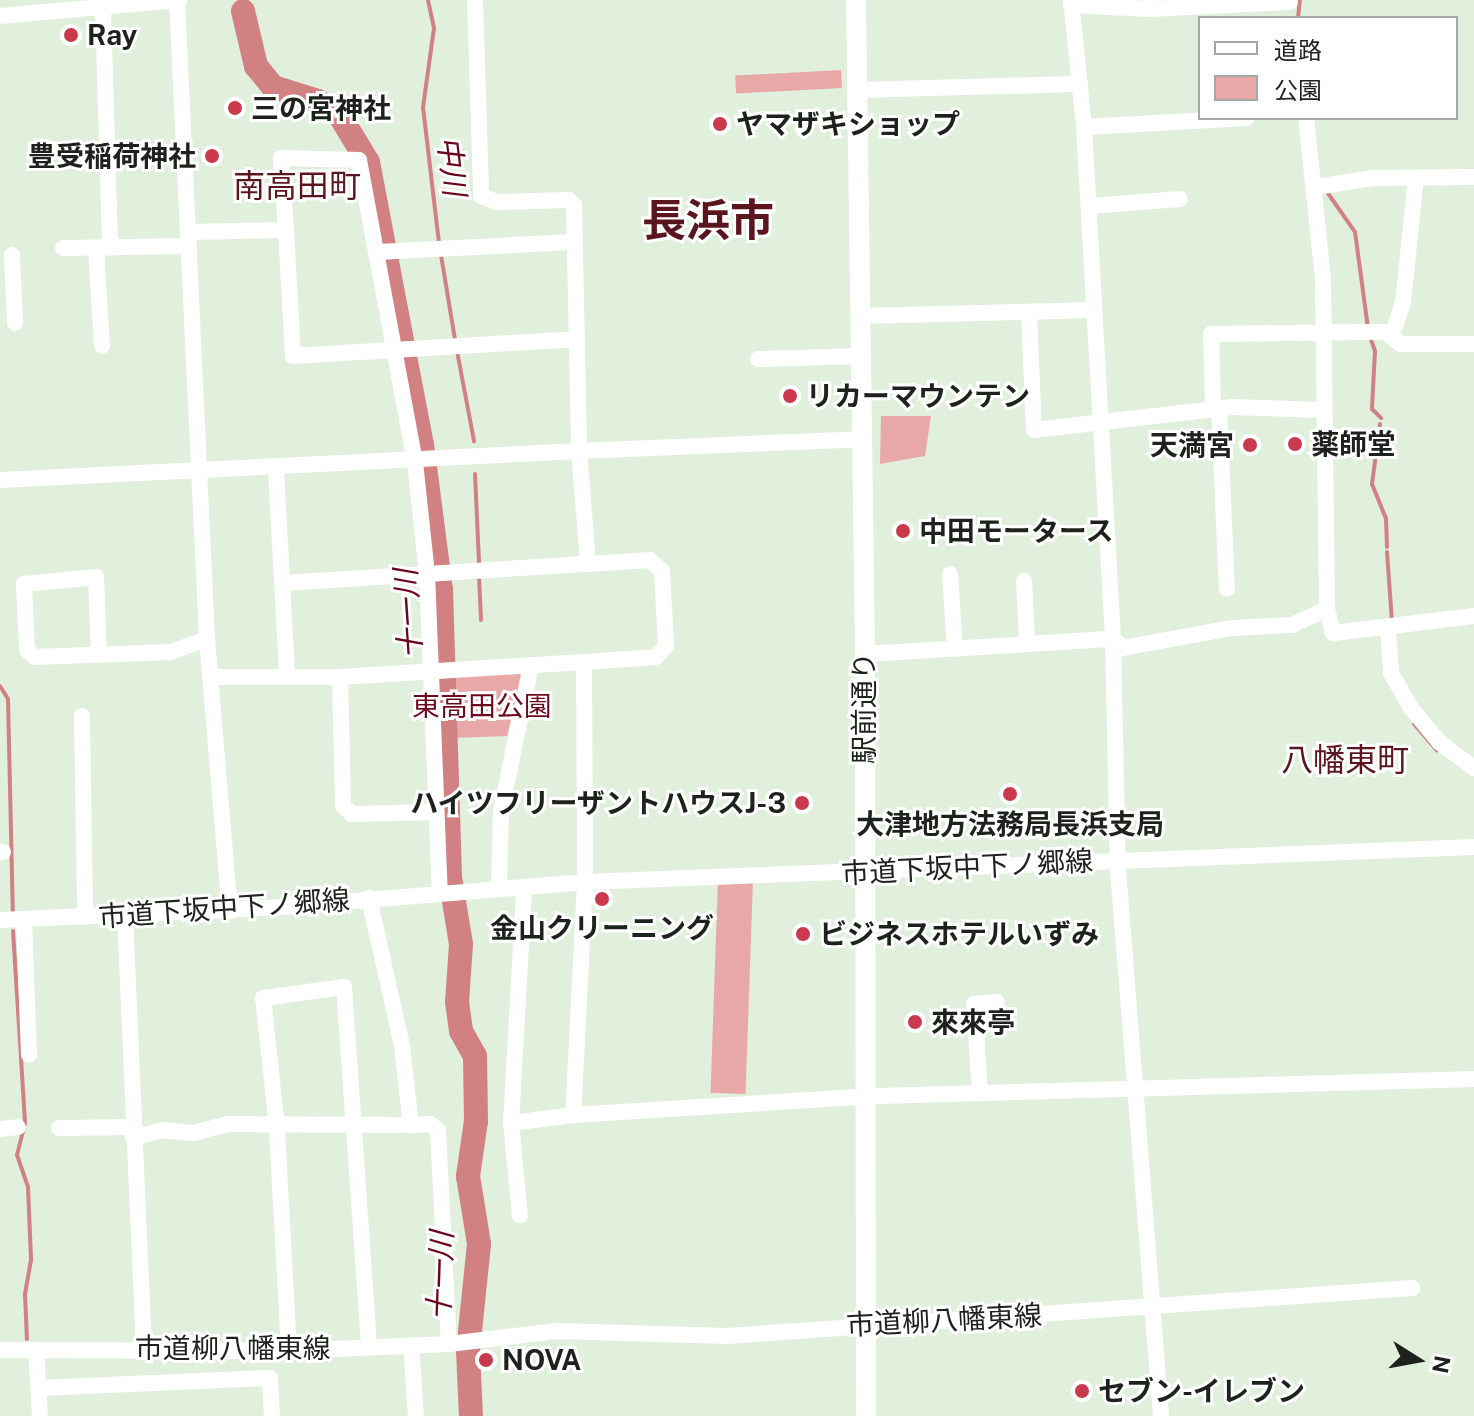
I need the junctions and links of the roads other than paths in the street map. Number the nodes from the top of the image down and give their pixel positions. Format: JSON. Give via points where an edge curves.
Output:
{"nodes":[{"id":1,"x":177,"y":0,"type":"edge"},
{"id":2,"x":475,"y":0,"type":"edge"},
{"id":3,"x":856,"y":0,"type":"edge"},
{"id":4,"x":1071,"y":2,"type":"edge"},
{"id":5,"x":1150,"y":5,"type":"edge"},
{"id":6,"x":1290,"y":7,"type":"edge"},
{"id":7,"x":103,"y":8,"type":"junction"},
{"id":8,"x":0,"y":16,"type":"edge"},
{"id":9,"x":1080,"y":84,"type":"junction"},
{"id":10,"x":860,"y":90,"type":"junction"},
{"id":11,"x":1211,"y":120,"type":"edge"},
{"id":12,"x":1306,"y":120,"type":"edge"},
{"id":13,"x":1084,"y":127,"type":"junction"},
{"id":14,"x":1474,"y":177,"type":"edge"},
{"id":15,"x":1416,"y":178,"type":"junction"},
{"id":16,"x":1316,"y":187,"type":"junction"},
{"id":17,"x":1180,"y":199,"type":"dead end"},
{"id":18,"x":1089,"y":206,"type":"junction"},
{"id":19,"x":286,"y":230,"type":"junction"},
{"id":20,"x":189,"y":239,"type":"junction"},
{"id":21,"x":574,"y":242,"type":"junction"},
{"id":22,"x":63,"y":248,"type":"dead end"},
{"id":23,"x":103,"y":248,"type":"junction"},
{"id":24,"x":384,"y":252,"type":"junction"},
{"id":25,"x":12,"y":254,"type":"edge"},
{"id":26,"x":1094,"y":310,"type":"junction"},
{"id":27,"x":1029,"y":313,"type":"junction"},
{"id":28,"x":862,"y":316,"type":"junction"},
{"id":29,"x":15,"y":323,"type":"dead end"},
{"id":30,"x":1322,"y":332,"type":"junction"},
{"id":31,"x":1392,"y":336,"type":"junction"},
{"id":32,"x":577,"y":339,"type":"junction"},
{"id":33,"x":1474,"y":344,"type":"edge"},
{"id":34,"x":102,"y":346,"type":"dead end"},
{"id":35,"x":402,"y":349,"type":"junction"},
{"id":36,"x":861,"y":356,"type":"junction"},
{"id":37,"x":758,"y":359,"type":"dead end"},
{"id":38,"x":1216,"y":409,"type":"junction"},
{"id":39,"x":1322,"y":410,"type":"junction"},
{"id":40,"x":1103,"y":422,"type":"junction"},
{"id":41,"x":862,"y":439,"type":"junction"},
{"id":42,"x":579,"y":451,"type":"junction"},
{"id":43,"x":423,"y":461,"type":"junction"},
{"id":44,"x":276,"y":470,"type":"junction"},
{"id":45,"x":198,"y":474,"type":"junction"},
{"id":46,"x":0,"y":480,"type":"edge"},
{"id":47,"x":588,"y":564,"type":"junction"},
{"id":48,"x":435,"y":574,"type":"junction"},
{"id":49,"x":950,"y":574,"type":"dead end"},
{"id":50,"x":1024,"y":581,"type":"dead end"},
{"id":51,"x":283,"y":583,"type":"junction"},
{"id":52,"x":1227,"y":589,"type":"dead end"},
{"id":53,"x":1327,"y":609,"type":"junction"},
{"id":54,"x":1474,"y":616,"type":"edge"},
{"id":55,"x":1388,"y":628,"type":"junction"},
{"id":56,"x":207,"y":639,"type":"junction"},
{"id":57,"x":1113,"y":639,"type":"junction"},
{"id":58,"x":1027,"y":641,"type":"junction"},
{"id":59,"x":955,"y":647,"type":"junction"},
{"id":60,"x":865,"y":654,"type":"junction"},
{"id":61,"x":99,"y":655,"type":"junction"},
{"id":62,"x":584,"y":662,"type":"junction"},
{"id":63,"x":531,"y":665,"type":"junction"},
{"id":64,"x":439,"y":671,"type":"junction"},
{"id":65,"x":287,"y":676,"type":"junction"},
{"id":66,"x":212,"y":677,"type":"junction"},
{"id":67,"x":340,"y":677,"type":"junction"},
{"id":68,"x":82,"y":716,"type":"dead end"},
{"id":69,"x":1474,"y":768,"type":"edge"},
{"id":70,"x":435,"y":812,"type":"junction"},
{"id":71,"x":1474,"y":847,"type":"edge"},
{"id":72,"x":1118,"y":859,"type":"junction"},
{"id":73,"x":865,"y":873,"type":"junction"},
{"id":74,"x":585,"y":882,"type":"junction"},
{"id":75,"x":524,"y":887,"type":"junction"},
{"id":76,"x":499,"y":888,"type":"junction"},
{"id":77,"x":449,"y":891,"type":"junction"},
{"id":78,"x":369,"y":898,"type":"junction"},
{"id":79,"x":230,"y":911,"type":"junction"},
{"id":80,"x":125,"y":915,"type":"junction"},
{"id":81,"x":85,"y":917,"type":"junction"},
{"id":82,"x":12,"y":920,"type":"edge"},
{"id":83,"x":997,"y":1002,"type":"dead end"},
{"id":84,"x":29,"y":1055,"type":"dead end"},
{"id":85,"x":1474,"y":1079,"type":"edge"},
{"id":86,"x":1134,"y":1088,"type":"junction"},
{"id":87,"x":980,"y":1092,"type":"junction"},
{"id":88,"x":865,"y":1097,"type":"junction"},
{"id":89,"x":573,"y":1115,"type":"junction"},
{"id":90,"x":511,"y":1123,"type":"junction"},
{"id":91,"x":411,"y":1125,"type":"junction"},
{"id":92,"x":18,"y":1127,"type":"dead end"},
{"id":93,"x":59,"y":1128,"type":"dead end"},
{"id":94,"x":277,"y":1128,"type":"junction"},
{"id":95,"x":0,"y":1129,"type":"edge"},
{"id":96,"x":356,"y":1129,"type":"junction"},
{"id":97,"x":133,"y":1133,"type":"junction"},
{"id":98,"x":520,"y":1216,"type":"dead end"},
{"id":99,"x":1412,"y":1288,"type":"dead end"},
{"id":100,"x":1149,"y":1309,"type":"junction"},
{"id":101,"x":867,"y":1323,"type":"junction"},
{"id":102,"x":464,"y":1341,"type":"junction"},
{"id":103,"x":411,"y":1345,"type":"junction"},
{"id":104,"x":369,"y":1346,"type":"junction"},
{"id":105,"x":144,"y":1347,"type":"junction"},
{"id":106,"x":0,"y":1350,"type":"edge"},
{"id":107,"x":36,"y":1350,"type":"junction"},
{"id":108,"x":289,"y":1351,"type":"junction"},
{"id":109,"x":39,"y":1388,"type":"junction"},
{"id":110,"x":40,"y":1416,"type":"edge"},
{"id":111,"x":272,"y":1416,"type":"edge"},
{"id":112,"x":416,"y":1416,"type":"edge"},
{"id":113,"x":866,"y":1416,"type":"edge"},
{"id":114,"x":1161,"y":1416,"type":"edge"}],
"edges":[{"from":1,"to":7,"type":"street"},
{"from":1,"to":20,"type":"street"},
{"from":2,"to":21,"type":"street","via":[[481,196],[497,202],[569,200],[574,205]]},
{"from":3,"to":10,"type":"main road","name":"駅前通り"},
{"from":4,"to":5,"type":"street"},
{"from":4,"to":9,"type":"street"},
{"from":5,"to":6,"type":"street"},
{"from":7,"to":8,"type":"street"},
{"from":7,"to":23,"type":"street"},
{"from":9,"to":10,"type":"street"},
{"from":9,"to":13,"type":"street"},
{"from":10,"to":28,"type":"main road","name":"駅前通り"},
{"from":11,"to":13,"type":"street"},
{"from":12,"to":16,"type":"street"},
{"from":13,"to":18,"type":"street"},
{"from":14,"to":15,"type":"street"},
{"from":15,"to":16,"type":"street"},
{"from":15,"to":31,"type":"street","via":[[1403,303]]},
{"from":16,"to":30,"type":"street"},
{"from":17,"to":18,"type":"street"},
{"from":18,"to":26,"type":"street"},
{"from":19,"to":20,"type":"street"},
{"from":19,"to":24,"type":"street","via":[[281,158],[359,160]]},
{"from":19,"to":35,"type":"street","via":[[293,356]]},
{"from":20,"to":23,"type":"street"},
{"from":20,"to":45,"type":"street"},
{"from":21,"to":24,"type":"street"},
{"from":21,"to":32,"type":"street"},
{"from":22,"to":23,"type":"street"},
{"from":23,"to":34,"type":"street"},
{"from":24,"to":35,"type":"street"},
{"from":25,"to":29,"type":"street"},
{"from":26,"to":27,"type":"street"},
{"from":26,"to":40,"type":"street"},
{"from":27,"to":28,"type":"street"},
{"from":27,"to":40,"type":"street","via":[[1034,430]]},
{"from":28,"to":36,"type":"main road","name":"駅前通り"},
{"from":30,"to":31,"type":"street"},
{"from":30,"to":38,"type":"street","via":[[1211,334]]},
{"from":30,"to":39,"type":"street"},
{"from":31,"to":33,"type":"street","via":[[1401,344]]},
{"from":32,"to":35,"type":"street"},
{"from":32,"to":42,"type":"street"},
{"from":35,"to":43,"type":"street"},
{"from":36,"to":37,"type":"street"},
{"from":36,"to":41,"type":"main road","name":"駅前通り"},
{"from":38,"to":39,"type":"street"},
{"from":38,"to":40,"type":"street"},
{"from":38,"to":52,"type":"street"},
{"from":39,"to":53,"type":"street","via":[[1330,547]]},
{"from":40,"to":57,"type":"street"},
{"from":41,"to":42,"type":"street"},
{"from":41,"to":60,"type":"main road","name":"駅前通り"},
{"from":42,"to":43,"type":"street"},
{"from":42,"to":47,"type":"street"},
{"from":43,"to":44,"type":"street"},
{"from":43,"to":48,"type":"street"},
{"from":44,"to":45,"type":"street"},
{"from":44,"to":51,"type":"street"},
{"from":45,"to":46,"type":"street"},
{"from":45,"to":56,"type":"street"},
{"from":47,"to":48,"type":"street"},
{"from":47,"to":62,"type":"street","via":[[650,560],[662,571],[666,646],[656,657]]},
{"from":48,"to":51,"type":"street"},
{"from":48,"to":64,"type":"street"},
{"from":49,"to":59,"type":"street"},
{"from":50,"to":58,"type":"street"},
{"from":51,"to":65,"type":"street"},
{"from":53,"to":55,"type":"street","via":[[1333,633]]},
{"from":53,"to":57,"type":"street","via":[[1292,625],[1232,628],[1123,648]]},
{"from":54,"to":55,"type":"street"},
{"from":55,"to":69,"type":"street","via":[[1391,673],[1411,708],[1439,742]]},
{"from":56,"to":61,"type":"street","via":[[171,652]]},
{"from":56,"to":66,"type":"street"},
{"from":57,"to":58,"type":"street"},
{"from":57,"to":72,"type":"street"},
{"from":58,"to":59,"type":"street"},
{"from":59,"to":60,"type":"street"},
{"from":60,"to":73,"type":"main road","name":"駅前通り"},
{"from":61,"to":61,"type":"street","via":[[35,657],[27,650],[24,584],[96,577]]},
{"from":62,"to":63,"type":"street"},
{"from":62,"to":74,"type":"street"},
{"from":63,"to":64,"type":"street"},
{"from":63,"to":76,"type":"street","via":[[501,811]]},
{"from":64,"to":67,"type":"street"},
{"from":64,"to":70,"type":"street"},
{"from":65,"to":66,"type":"street"},
{"from":65,"to":67,"type":"street"},
{"from":66,"to":79,"type":"street"},
{"from":67,"to":70,"type":"street","via":[[343,806],[352,814]]},
{"from":68,"to":81,"type":"street"},
{"from":70,"to":77,"type":"street"},
{"from":71,"to":72,"type":"street","name":"市道下坂中下ノ郷線"},
{"from":72,"to":73,"type":"street","name":"市道下坂中下ノ郷線"},
{"from":72,"to":86,"type":"street"},
{"from":73,"to":74,"type":"street","name":"市道下坂中下ノ郷線"},
{"from":73,"to":88,"type":"main road","name":"駅前通り"},
{"from":74,"to":75,"type":"street","name":"市道下坂中下ノ郷線"},
{"from":74,"to":89,"type":"street"},
{"from":75,"to":76,"type":"street","name":"市道下坂中下ノ郷線"},
{"from":75,"to":90,"type":"street"},
{"from":76,"to":77,"type":"street","name":"市道下坂中下ノ郷線"},
{"from":77,"to":78,"type":"street","name":"市道下坂中下ノ郷線"},
{"from":78,"to":79,"type":"street","name":"市道下坂中下ノ郷線"},
{"from":78,"to":91,"type":"street","via":[[402,1046]]},
{"from":79,"to":80,"type":"street","name":"市道下坂中下ノ郷線"},
{"from":80,"to":81,"type":"street","name":"市道下坂中下ノ郷線"},
{"from":80,"to":97,"type":"street"},
{"from":81,"to":82,"type":"street","name":"市道下坂中下ノ郷線"},
{"from":82,"to":84,"type":"street"},
{"from":83,"to":87,"type":"street","via":[[974,1004]]},
{"from":85,"to":86,"type":"street"},
{"from":86,"to":87,"type":"street"},
{"from":86,"to":100,"type":"street"},
{"from":87,"to":88,"type":"street"},
{"from":88,"to":89,"type":"street"},
{"from":88,"to":101,"type":"main road","name":"駅前通り"},
{"from":89,"to":90,"type":"street"},
{"from":90,"to":98,"type":"street"},
{"from":91,"to":96,"type":"street"},
{"from":91,"to":102,"type":"street","via":[[430,1124],[438,1130]]},
{"from":92,"to":95,"type":"street"},
{"from":93,"to":97,"type":"street"},
{"from":94,"to":96,"type":"street"},
{"from":94,"to":96,"type":"street","via":[[263,998],[344,987]]},
{"from":94,"to":97,"type":"street","via":[[227,1124],[198,1133]]},
{"from":94,"to":108,"type":"street"},
{"from":96,"to":104,"type":"street"},
{"from":97,"to":105,"type":"street"},
{"from":99,"to":100,"type":"street","name":"市道柳八幡東線"},
{"from":100,"to":101,"type":"street","name":"市道柳八幡東線"},
{"from":100,"to":114,"type":"street"},
{"from":101,"to":102,"type":"street","name":"市道柳八幡東線","via":[[727,1336],[556,1331]]},
{"from":101,"to":113,"type":"main road","name":"駅前通り"},
{"from":102,"to":103,"type":"street","name":"市道柳八幡東線"},
{"from":103,"to":104,"type":"street","name":"市道柳八幡東線"},
{"from":103,"to":112,"type":"street"},
{"from":104,"to":108,"type":"street","name":"市道柳八幡東線"},
{"from":105,"to":107,"type":"street","name":"市道柳八幡東線"},
{"from":105,"to":108,"type":"street","name":"市道柳八幡東線"},
{"from":106,"to":107,"type":"street","name":"市道柳八幡東線"},
{"from":107,"to":109,"type":"street"},
{"from":109,"to":110,"type":"street"},
{"from":109,"to":111,"type":"street","via":[[270,1378]]}]}
